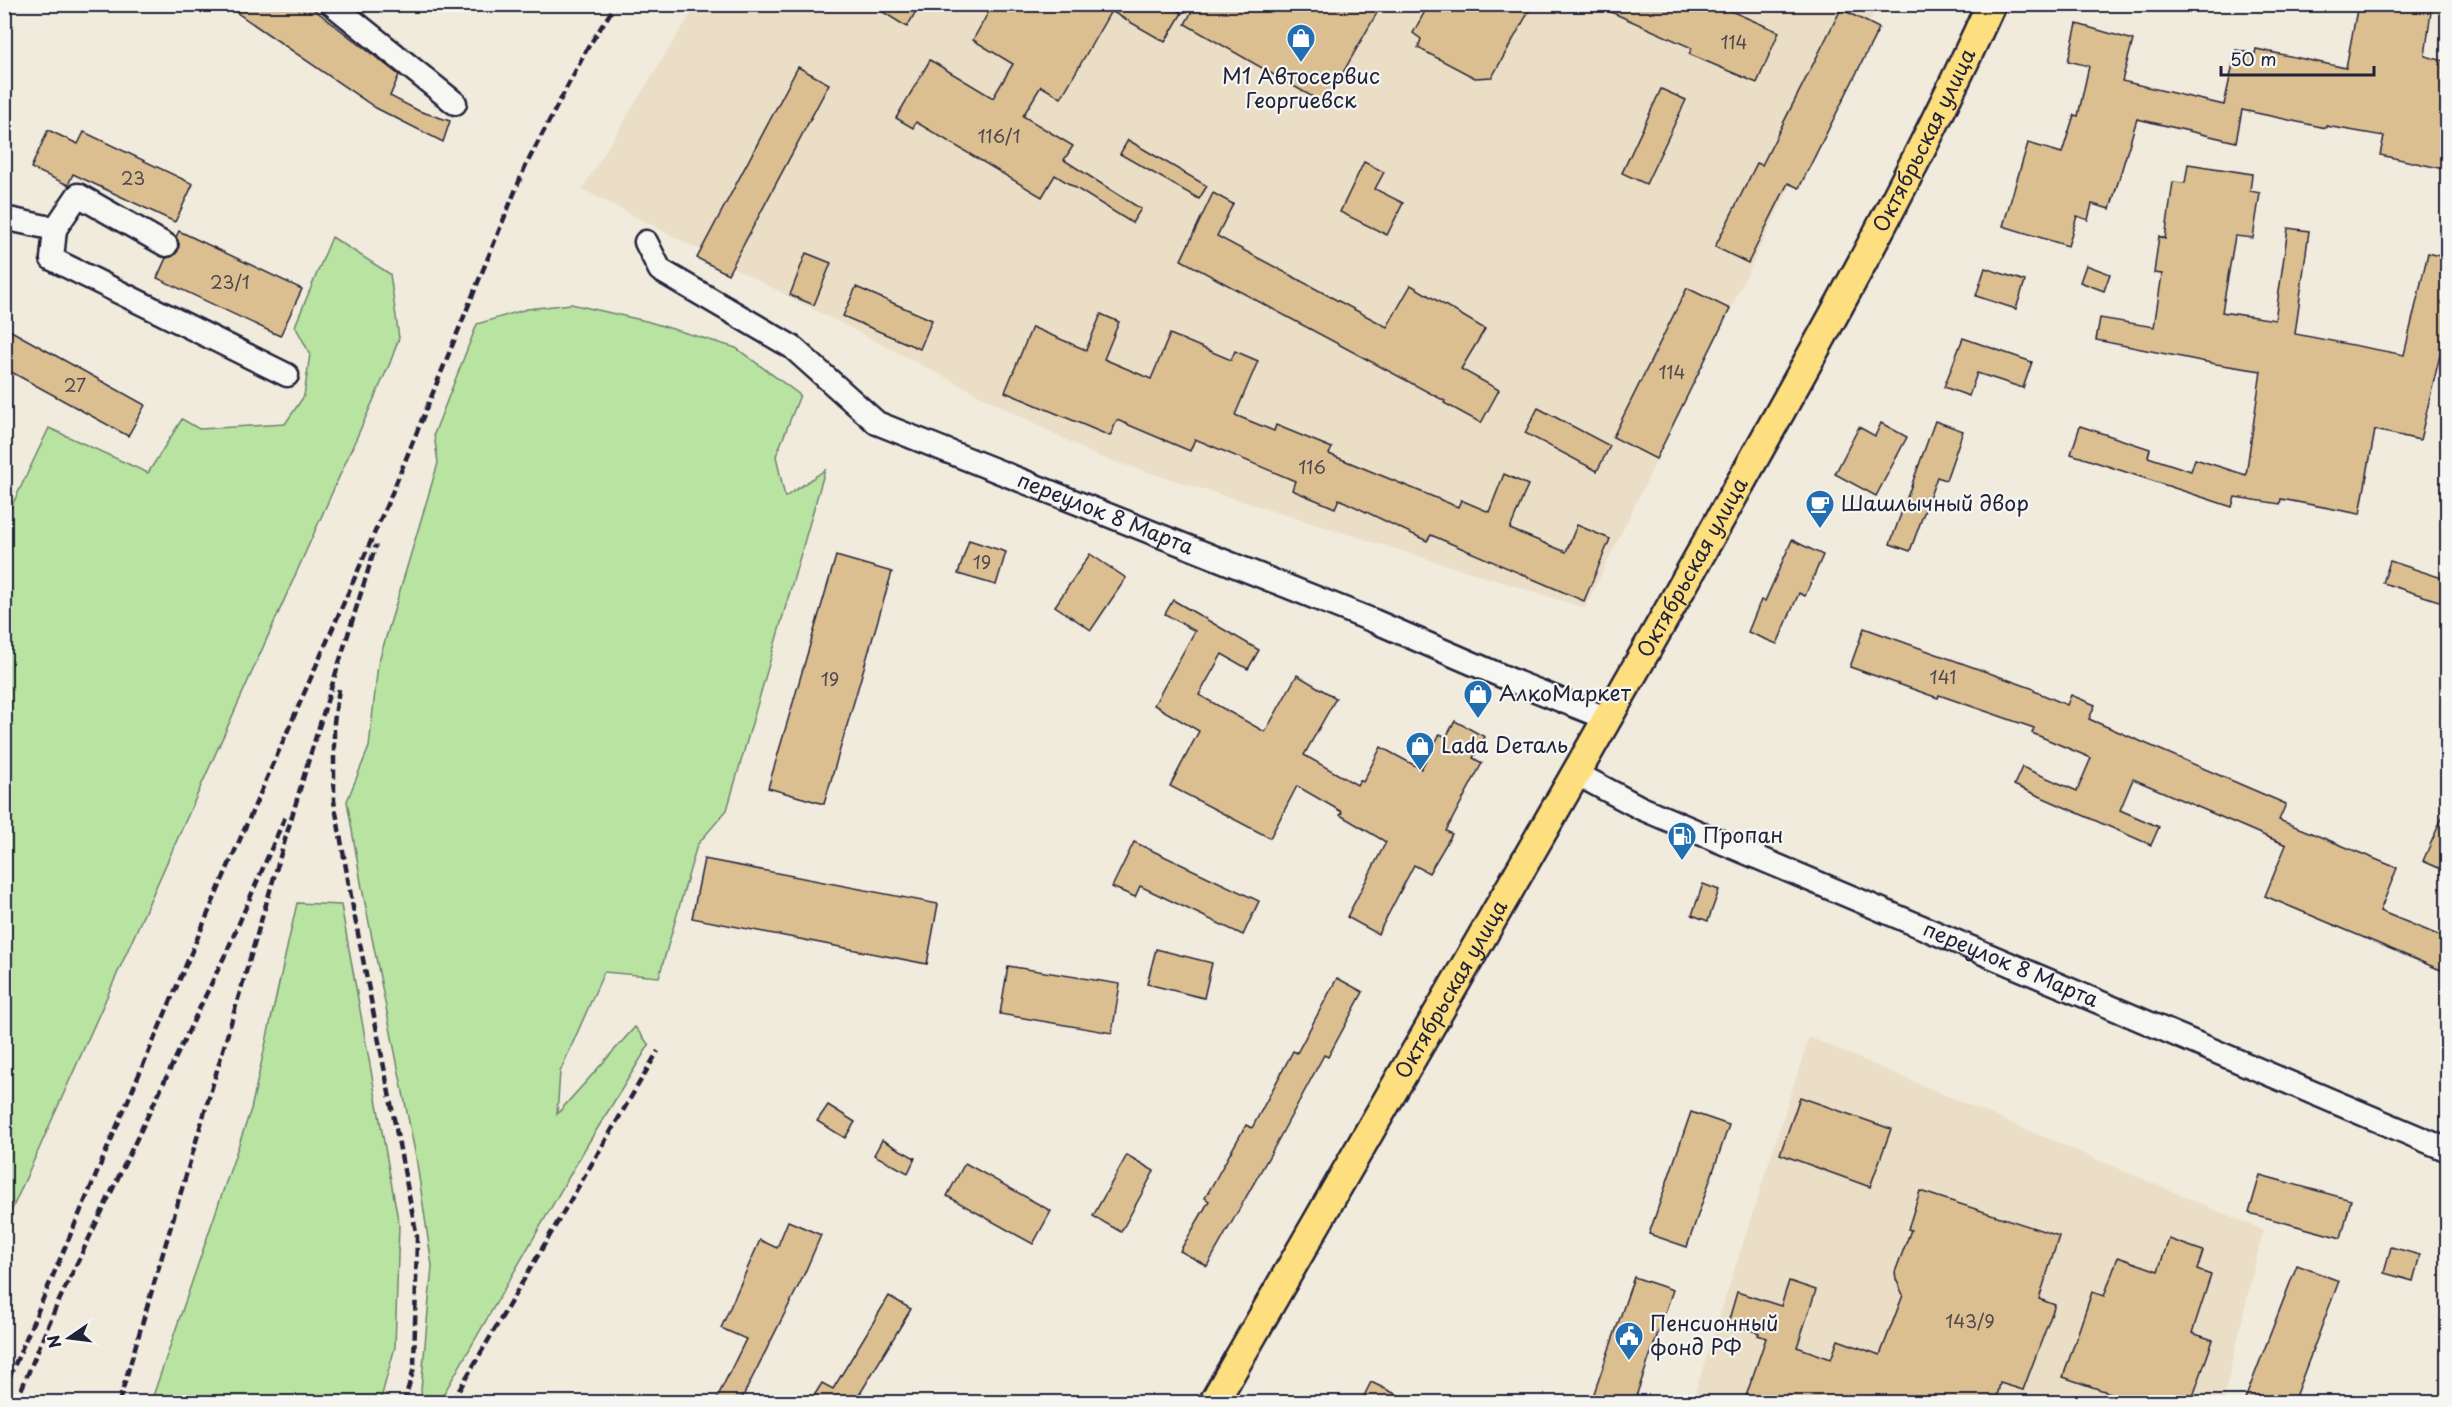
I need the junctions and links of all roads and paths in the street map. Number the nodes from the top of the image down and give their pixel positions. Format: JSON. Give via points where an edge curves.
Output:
{"nodes":[{"id":1,"x":332,"y":4,"type":"edge"},
{"id":2,"x":1991,"y":4,"type":"edge"},
{"id":3,"x":455,"y":103,"type":"dead end"},
{"id":4,"x":4,"y":218,"type":"edge"},
{"id":5,"x":56,"y":229,"type":"junction"},
{"id":6,"x":646,"y":243,"type":"dead end"},
{"id":7,"x":166,"y":245,"type":"dead end"},
{"id":8,"x":287,"y":375,"type":"dead end"},
{"id":9,"x":1608,"y":719,"type":"junction"},
{"id":10,"x":1576,"y":774,"type":"junction"},
{"id":11,"x":2448,"y":1150,"type":"edge"},
{"id":12,"x":1214,"y":1402,"type":"edge"}],
"edges":[{"from":1,"to":3,"type":"street"},
{"from":2,"to":9,"type":"main road","name":"Октябрьская улица","via":[[1887,217]]},
{"from":4,"to":5,"type":"street"},
{"from":5,"to":7,"type":"street","via":[[78,195]]},
{"from":5,"to":8,"type":"street","via":[[51,260]]},
{"from":6,"to":9,"type":"street","name":"переулок 8 Марта","via":[[660,270],[792,347],[877,423],[1374,621]]},
{"from":9,"to":10,"type":"main road","name":"Октябрьская улица"},
{"from":10,"to":11,"type":"street","name":"переулок 8 Марта","via":[[1641,808]]},
{"from":10,"to":12,"type":"main road","name":"Октябрьская улица"}]}
